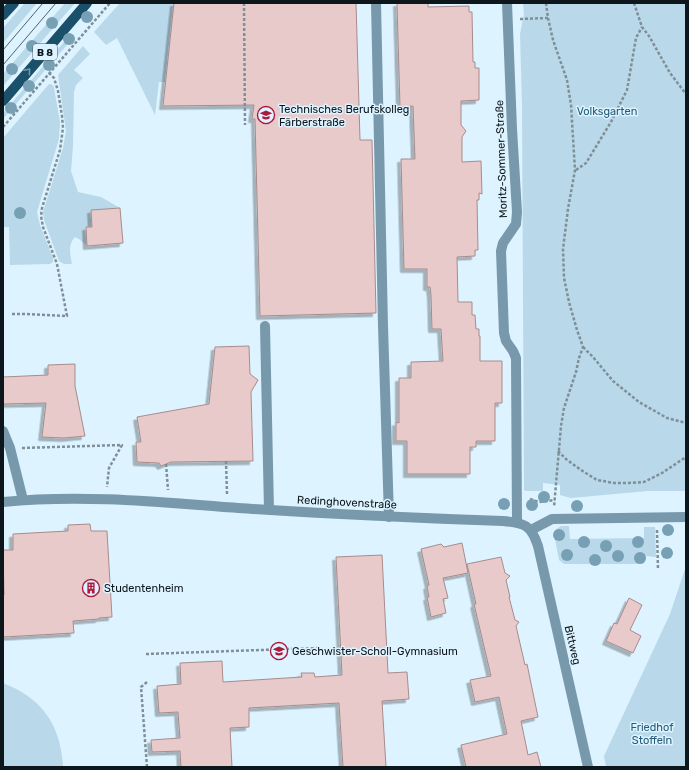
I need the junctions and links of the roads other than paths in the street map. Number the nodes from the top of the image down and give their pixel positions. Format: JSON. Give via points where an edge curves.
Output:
{"nodes":[{"id":1,"x":14,"y":3,"type":"edge"},
{"id":2,"x":87,"y":3,"type":"edge"},
{"id":3,"x":376,"y":3,"type":"edge"},
{"id":4,"x":507,"y":3,"type":"edge"},
{"id":5,"x":3,"y":16,"type":"edge"},
{"id":6,"x":3,"y":101,"type":"edge"},
{"id":7,"x":265,"y":326,"type":"dead end"},
{"id":8,"x":3,"y":431,"type":"edge"},
{"id":9,"x":23,"y":500,"type":"junction"},
{"id":10,"x":3,"y":502,"type":"edge"},
{"id":11,"x":269,"y":510,"type":"junction"},
{"id":12,"x":389,"y":517,"type":"junction"},
{"id":13,"x":686,"y":517,"type":"edge"},
{"id":14,"x":517,"y":522,"type":"junction"},
{"id":15,"x":531,"y":530,"type":"junction"},
{"id":16,"x":588,"y":767,"type":"edge"}],
"edges":[{"from":1,"to":5,"type":"main road"},
{"from":6,"to":2,"type":"main road","number":"B 8","one_way":true},
{"from":3,"to":12,"type":"street"},
{"from":4,"to":14,"type":"street","name":"Moritz-Sommer-Straße","via":[[517,212],[516,224],[501,250],[504,333],[516,358]]},
{"from":7,"to":11,"type":"street"},
{"from":8,"to":9,"type":"street"},
{"from":9,"to":10,"type":"street","name":"Redinghovenstraße"},
{"from":9,"to":11,"type":"street","name":"Redinghovenstraße","via":[[61,498]]},
{"from":11,"to":12,"type":"street","name":"Redinghovenstraße"},
{"from":12,"to":14,"type":"street","name":"Redinghovenstraße"},
{"from":13,"to":15,"type":"street","via":[[552,519]]},
{"from":14,"to":15,"type":"street","name":"Redinghovenstraße"},
{"from":15,"to":16,"type":"street","name":"Bittweg","via":[[538,546]]}]}
